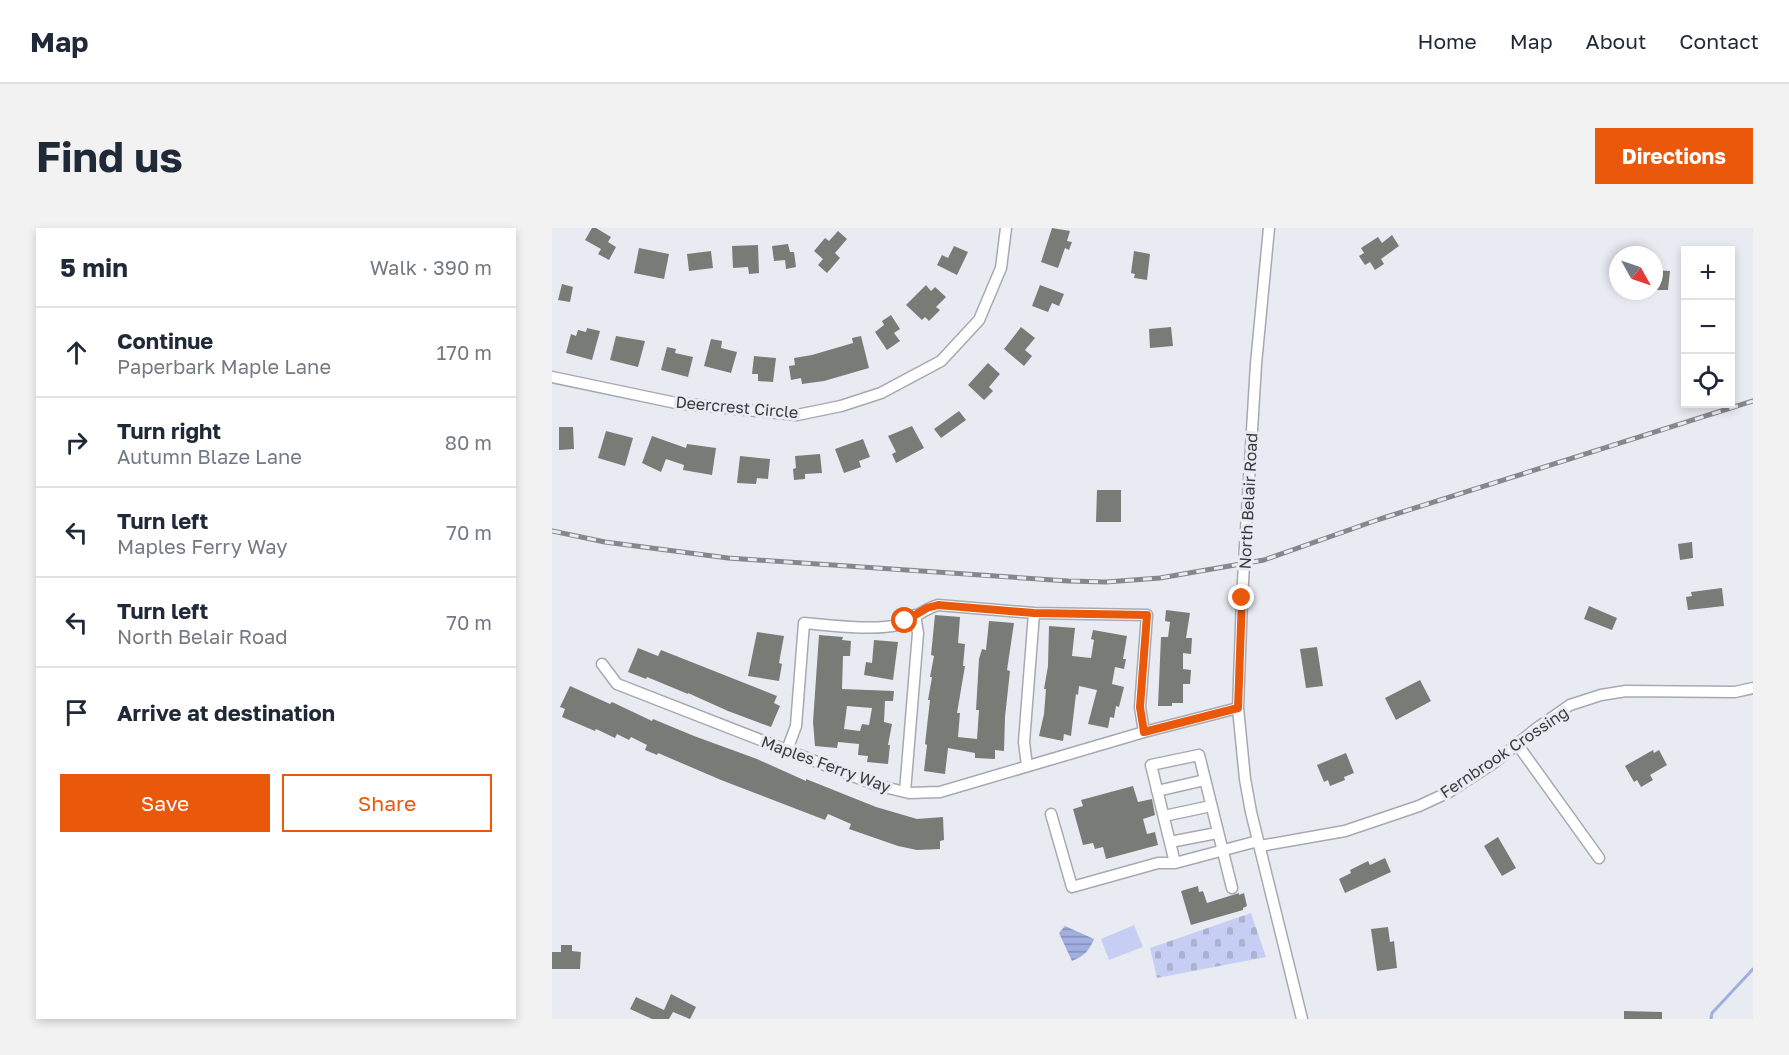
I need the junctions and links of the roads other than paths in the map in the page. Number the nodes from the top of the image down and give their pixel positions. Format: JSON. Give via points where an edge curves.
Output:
{"nodes":[{"id":1,"x":1006,"y":228,"type":"edge"},
{"id":2,"x":1269,"y":228,"type":"edge"},
{"id":3,"x":552,"y":377,"type":"edge"},
{"id":4,"x":1034,"y":613,"type":"junction"},
{"id":5,"x":915,"y":615,"type":"junction"},
{"id":6,"x":602,"y":664,"type":"dead end"},
{"id":7,"x":1753,"y":688,"type":"edge"},
{"id":8,"x":1238,"y":708,"type":"junction"},
{"id":9,"x":1144,"y":732,"type":"junction"},
{"id":10,"x":1517,"y":744,"type":"junction"},
{"id":11,"x":787,"y":750,"type":"junction"},
{"id":12,"x":1027,"y":766,"type":"junction"},
{"id":13,"x":1204,"y":780,"type":"junction"},
{"id":14,"x":1157,"y":791,"type":"junction"},
{"id":15,"x":905,"y":792,"type":"junction"},
{"id":16,"x":1211,"y":806,"type":"junction"},
{"id":17,"x":1051,"y":814,"type":"dead end"},
{"id":18,"x":1164,"y":816,"type":"junction"},
{"id":19,"x":1217,"y":833,"type":"junction"},
{"id":20,"x":1170,"y":842,"type":"junction"},
{"id":21,"x":1259,"y":844,"type":"junction"},
{"id":22,"x":1221,"y":851,"type":"junction"},
{"id":23,"x":1599,"y":858,"type":"dead end"},
{"id":24,"x":1176,"y":863,"type":"junction"},
{"id":25,"x":1232,"y":888,"type":"dead end"},
{"id":26,"x":1302,"y":1019,"type":"edge"}],
"edges":[{"from":1,"to":3,"type":"street","name":"Deercrest Circle","via":[[1001,268],[979,320],[941,361],[881,393],[797,415],[676,403]]},
{"from":2,"to":8,"type":"street","name":"North Belair Road","bridge":true,"via":[[1256,364]]},
{"from":4,"to":5,"type":"street","via":[[938,605]]},
{"from":4,"to":9,"type":"street","via":[[1147,615],[1140,707]]},
{"from":4,"to":12,"type":"street","via":[[1024,742]]},
{"from":5,"to":11,"type":"street","via":[[898,625],[883,627],[804,623],[796,726]]},
{"from":5,"to":15,"type":"street","via":[[918,633]]},
{"from":6,"to":11,"type":"street","name":"Maples Ferry Way","via":[[617,684]]},
{"from":7,"to":10,"type":"street","name":"Fernbrook Crossing","via":[[1735,692],[1626,691],[1601,695],[1570,705]]},
{"from":8,"to":9,"type":"street","name":"Maples Ferry Way"},
{"from":8,"to":21,"type":"street","name":"North Belair Road","via":[[1245,779]]},
{"from":9,"to":12,"type":"street","name":"Maples Ferry Way"},
{"from":10,"to":21,"type":"street","name":"Fernbrook Crossing","via":[[1449,792],[1419,806],[1345,831]]},
{"from":10,"to":23,"type":"street"},
{"from":11,"to":15,"type":"street","name":"Maples Ferry Way","via":[[876,785]]},
{"from":12,"to":15,"type":"street","name":"Maples Ferry Way","via":[[940,792]]},
{"from":13,"to":14,"type":"street"},
{"from":13,"to":14,"type":"street","via":[[1199,755],[1151,765]]},
{"from":13,"to":16,"type":"street"},
{"from":14,"to":18,"type":"street"},
{"from":16,"to":18,"type":"street"},
{"from":16,"to":19,"type":"street"},
{"from":17,"to":24,"type":"street","name":"Fernbrook Crossing","via":[[1072,887],[1158,863]]},
{"from":18,"to":20,"type":"street"},
{"from":19,"to":20,"type":"street"},
{"from":19,"to":22,"type":"street"},
{"from":20,"to":24,"type":"street"},
{"from":21,"to":22,"type":"street","name":"Fernbrook Crossing"},
{"from":21,"to":26,"type":"street","name":"North Belair Road"},
{"from":22,"to":24,"type":"street","name":"Fernbrook Crossing"},
{"from":22,"to":25,"type":"street"}]}
